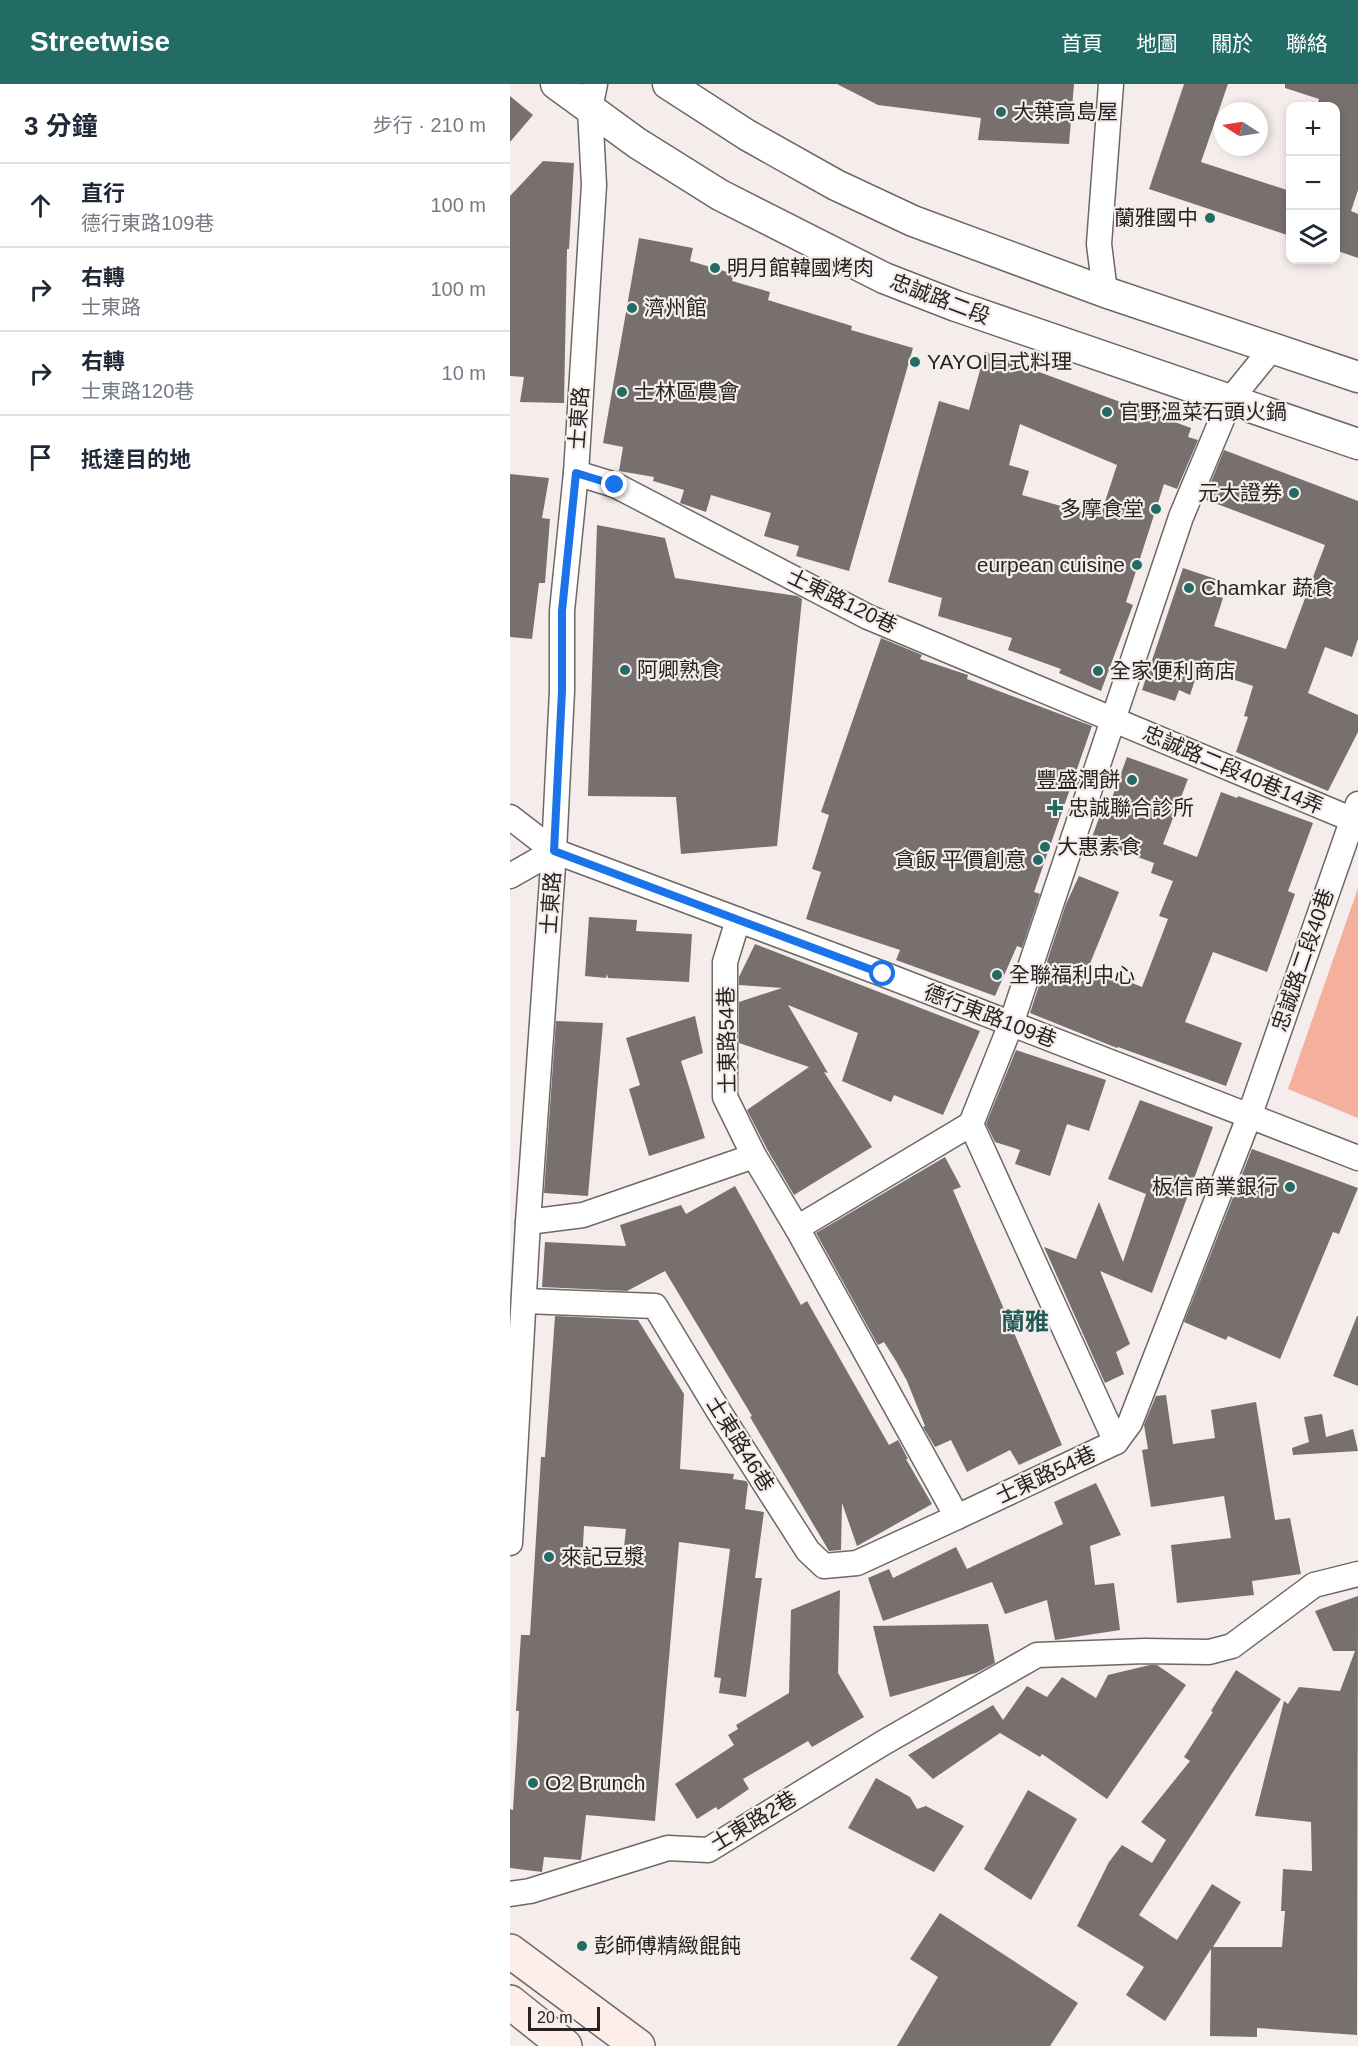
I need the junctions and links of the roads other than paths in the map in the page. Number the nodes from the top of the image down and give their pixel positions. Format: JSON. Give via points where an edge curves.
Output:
{"nodes":[{"id":1,"x":556,"y":84,"type":"edge"},
{"id":2,"x":668,"y":84,"type":"edge"},
{"id":3,"x":1110,"y":84,"type":"edge"},
{"id":4,"x":592,"y":97,"type":"edge"},
{"id":5,"x":1105,"y":292,"type":"junction"},
{"id":6,"x":1273,"y":347,"type":"junction"},
{"id":7,"x":1358,"y":376,"type":"edge"},
{"id":8,"x":1230,"y":400,"type":"junction"},
{"id":9,"x":1358,"y":444,"type":"edge"},
{"id":10,"x":576,"y":473,"type":"junction"},
{"id":11,"x":1114,"y":721,"type":"junction"},
{"id":12,"x":1356,"y":815,"type":"edge"},
{"id":13,"x":510,"y":817,"type":"edge"},
{"id":14,"x":554,"y":851,"type":"junction"},
{"id":15,"x":510,"y":876,"type":"edge"},
{"id":16,"x":738,"y":920,"type":"junction"},
{"id":17,"x":1011,"y":1024,"type":"junction"},
{"id":18,"x":1249,"y":1117,"type":"junction"},
{"id":19,"x":971,"y":1124,"type":"junction"},
{"id":20,"x":754,"y":1155,"type":"junction"},
{"id":21,"x":1358,"y":1158,"type":"edge"},
{"id":22,"x":528,"y":1222,"type":"junction"},
{"id":23,"x":796,"y":1228,"type":"junction"},
{"id":24,"x":525,"y":1301,"type":"junction"},
{"id":25,"x":1116,"y":1442,"type":"junction"},
{"id":26,"x":957,"y":1517,"type":"junction"},
{"id":27,"x":510,"y":1543,"type":"edge"},
{"id":28,"x":1358,"y":1574,"type":"edge"},
{"id":29,"x":510,"y":1894,"type":"edge"},
{"id":30,"x":510,"y":1951,"type":"edge"},
{"id":31,"x":510,"y":2002,"type":"edge"},
{"id":32,"x":565,"y":2046,"type":"edge"},
{"id":33,"x":638,"y":2046,"type":"edge"}],
"edges":[{"from":1,"to":4,"type":"street","name":"忠誠路二段"},
{"from":2,"to":5,"type":"street","via":[[747,135],[913,221]]},
{"from":3,"to":5,"type":"street","via":[[1099,244]]},
{"from":4,"to":8,"type":"street","name":"忠誠路二段","via":[[637,143],[720,195],[884,278]]},
{"from":4,"to":10,"type":"street","name":"士東路","via":[[594,185]]},
{"from":5,"to":6,"type":"street"},
{"from":6,"to":7,"type":"street"},
{"from":6,"to":8,"type":"street"},
{"from":8,"to":9,"type":"street","name":"忠誠路二段"},
{"from":8,"to":11,"type":"street","via":[[1181,517]]},
{"from":10,"to":11,"type":"street","name":"士東路120巷","via":[[615,485],[868,617]]},
{"from":10,"to":14,"type":"street","name":"士東路","via":[[562,611]]},
{"from":11,"to":12,"type":"street","name":"忠誠路二段40巷14弄"},
{"from":11,"to":17,"type":"street"},
{"from":12,"to":18,"type":"street","name":"忠誠路二段40巷"},
{"from":13,"to":14,"type":"street","name":"德行東路109巷"},
{"from":14,"to":15,"type":"street"},
{"from":14,"to":16,"type":"street","name":"德行東路109巷"},
{"from":14,"to":22,"type":"street","name":"士東路"},
{"from":16,"to":17,"type":"street","name":"德行東路109巷"},
{"from":16,"to":20,"type":"street","name":"士東路54巷","via":[[725,962],[725,1097]]},
{"from":17,"to":18,"type":"street","name":"德行東路109巷"},
{"from":17,"to":19,"type":"street"},
{"from":18,"to":21,"type":"street","name":"德行東路109巷"},
{"from":18,"to":25,"type":"street","name":"士東路54巷","via":[[1130,1423]]},
{"from":19,"to":23,"type":"street"},
{"from":19,"to":25,"type":"street"},
{"from":20,"to":22,"type":"street","via":[[583,1215]]},
{"from":20,"to":23,"type":"street","name":"士東路54巷"},
{"from":22,"to":24,"type":"street","name":"士東路"},
{"from":23,"to":26,"type":"street","name":"士東路54巷"},
{"from":24,"to":26,"type":"street","name":"士東路46巷","via":[[655,1306],[808,1551],[824,1566],[857,1563]]},
{"from":24,"to":27,"type":"street","name":"士東路"},
{"from":25,"to":26,"type":"street","name":"士東路54巷"},
{"from":28,"to":29,"type":"street","name":"士東路2巷","via":[[1314,1585],[1232,1646],[1209,1652],[1037,1655],[708,1850],[668,1848]]},
{"from":30,"to":33,"type":"main road"},
{"from":31,"to":32,"type":"main road"}]}
